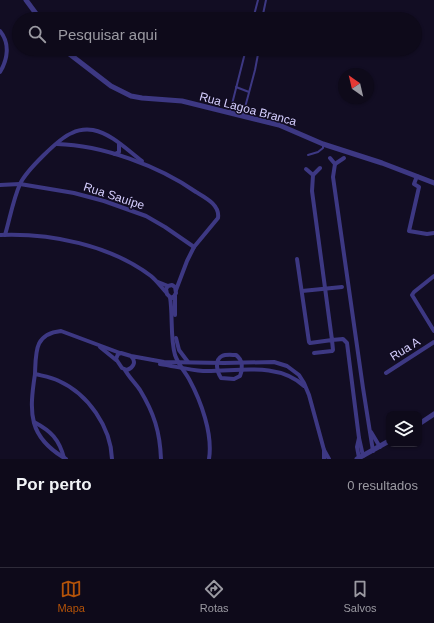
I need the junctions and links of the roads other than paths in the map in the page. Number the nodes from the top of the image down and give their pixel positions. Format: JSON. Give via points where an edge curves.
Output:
{"nodes":[{"id":1,"x":26,"y":0,"type":"edge"},
{"id":2,"x":258,"y":0,"type":"edge"},
{"id":3,"x":266,"y":0,"type":"edge"},
{"id":4,"x":35,"y":12,"type":"edge"},
{"id":5,"x":255,"y":12,"type":"edge"},
{"id":6,"x":263,"y":12,"type":"edge"},
{"id":7,"x":0,"y":31,"type":"edge"},
{"id":8,"x":72,"y":56,"type":"edge"},
{"id":9,"x":244,"y":56,"type":"edge"},
{"id":10,"x":258,"y":56,"type":"edge"},
{"id":11,"x":0,"y":72,"type":"edge"},
{"id":12,"x":236,"y":88,"type":"junction"},
{"id":13,"x":249,"y":92,"type":"junction"},
{"id":14,"x":229,"y":113,"type":"junction"},
{"id":15,"x":242,"y":116,"type":"junction"},
{"id":16,"x":74,"y":132,"type":"junction"},
{"id":17,"x":57,"y":144,"type":"junction"},
{"id":18,"x":71,"y":144,"type":"junction"},
{"id":19,"x":119,"y":144,"type":"junction"},
{"id":20,"x":323,"y":144,"type":"junction"},
{"id":21,"x":115,"y":154,"type":"junction"},
{"id":22,"x":308,"y":155,"type":"dead end"},
{"id":23,"x":330,"y":158,"type":"dead end"},
{"id":24,"x":344,"y":158,"type":"dead end"},
{"id":25,"x":145,"y":164,"type":"junction"},
{"id":26,"x":334,"y":164,"type":"junction"},
{"id":27,"x":320,"y":168,"type":"dead end"},
{"id":28,"x":306,"y":169,"type":"dead end"},
{"id":29,"x":313,"y":175,"type":"junction"},
{"id":30,"x":417,"y":176,"type":"junction"},
{"id":31,"x":434,"y":183,"type":"edge"},
{"id":32,"x":20,"y":184,"type":"junction"},
{"id":33,"x":0,"y":185,"type":"edge"},
{"id":34,"x":434,"y":233,"type":"edge"},
{"id":35,"x":0,"y":235,"type":"edge"},
{"id":36,"x":5,"y":235,"type":"junction"},
{"id":37,"x":194,"y":247,"type":"junction"},
{"id":38,"x":297,"y":259,"type":"dead end"},
{"id":39,"x":181,"y":276,"type":"junction"},
{"id":40,"x":434,"y":276,"type":"edge"},
{"id":41,"x":157,"y":281,"type":"junction"},
{"id":42,"x":170,"y":286,"type":"junction"},
{"id":43,"x":342,"y":287,"type":"dead end"},
{"id":44,"x":325,"y":288,"type":"junction"},
{"id":45,"x":176,"y":290,"type":"junction"},
{"id":46,"x":302,"y":291,"type":"junction"},
{"id":47,"x":166,"y":292,"type":"junction"},
{"id":48,"x":175,"y":296,"type":"junction"},
{"id":49,"x":170,"y":297,"type":"junction"},
{"id":50,"x":434,"y":331,"type":"edge"},
{"id":51,"x":332,"y":340,"type":"junction"},
{"id":52,"x":434,"y":342,"type":"edge"},
{"id":53,"x":98,"y":346,"type":"junction"},
{"id":54,"x":120,"y":353,"type":"junction"},
{"id":55,"x":314,"y":354,"type":"dead end"},
{"id":56,"x":131,"y":356,"type":"junction"},
{"id":57,"x":116,"y":360,"type":"junction"},
{"id":58,"x":156,"y":362,"type":"junction"},
{"id":59,"x":178,"y":362,"type":"junction"},
{"id":60,"x":188,"y":362,"type":"junction"},
{"id":61,"x":217,"y":363,"type":"junction"},
{"id":62,"x":242,"y":363,"type":"junction"},
{"id":63,"x":133,"y":366,"type":"junction"},
{"id":64,"x":182,"y":368,"type":"junction"},
{"id":65,"x":125,"y":370,"type":"junction"},
{"id":66,"x":190,"y":370,"type":"junction"},
{"id":67,"x":242,"y":370,"type":"junction"},
{"id":68,"x":217,"y":371,"type":"junction"},
{"id":69,"x":386,"y":373,"type":"dead end"},
{"id":70,"x":35,"y":374,"type":"junction"},
{"id":71,"x":189,"y":379,"type":"junction"},
{"id":72,"x":133,"y":380,"type":"junction"},
{"id":73,"x":306,"y":388,"type":"junction"},
{"id":74,"x":434,"y":414,"type":"edge"},
{"id":75,"x":34,"y":422,"type":"junction"},
{"id":76,"x":422,"y":422,"type":"edge"},
{"id":77,"x":369,"y":430,"type":"junction"},
{"id":78,"x":386,"y":444,"type":"edge"},
{"id":79,"x":380,"y":447,"type":"junction"},
{"id":80,"x":324,"y":450,"type":"junction"},
{"id":81,"x":373,"y":451,"type":"junction"},
{"id":82,"x":65,"y":458,"type":"edge"},
{"id":83,"x":360,"y":458,"type":"edge"},
{"id":84,"x":112,"y":459,"type":"edge"},
{"id":85,"x":161,"y":459,"type":"edge"},
{"id":86,"x":209,"y":459,"type":"edge"},
{"id":87,"x":324,"y":459,"type":"edge"},
{"id":88,"x":329,"y":459,"type":"edge"}],
"edges":[{"from":1,"to":4,"type":"street"},
{"from":2,"to":5,"type":"lane"},
{"from":3,"to":6,"type":"lane"},
{"from":7,"to":11,"type":"street","via":[[6,41],[7,50]]},
{"from":8,"to":14,"type":"street","name":"Rua Lagoa Branca","via":[[111,86],[131,96],[182,101]]},
{"from":9,"to":12,"type":"lane"},
{"from":10,"to":13,"type":"lane"},
{"from":12,"to":13,"type":"lane"},
{"from":12,"to":14,"type":"lane"},
{"from":13,"to":15,"type":"lane"},
{"from":14,"to":15,"type":"street","name":"Rua Lagoa Branca"},
{"from":15,"to":20,"type":"street","name":"Rua Lagoa Branca","via":[[285,127]]},
{"from":16,"to":17,"type":"street"},
{"from":16,"to":18,"type":"street","via":[[70,138]]},
{"from":16,"to":19,"type":"street","via":[[97,131],[107,134]]},
{"from":17,"to":18,"type":"street"},
{"from":17,"to":32,"type":"street","via":[[31,168]]},
{"from":18,"to":21,"type":"street"},
{"from":19,"to":21,"type":"street","via":[[119,152]]},
{"from":19,"to":25,"type":"street"},
{"from":20,"to":22,"type":"lane","via":[[323,148],[318,152]]},
{"from":20,"to":30,"type":"street","name":"Rua Lagoa Branca"},
{"from":21,"to":25,"type":"street"},
{"from":23,"to":26,"type":"street"},
{"from":24,"to":26,"type":"street"},
{"from":25,"to":37,"type":"street","via":[[193,189],[215,206],[218,218]]},
{"from":26,"to":77,"type":"street","via":[[333,177]]},
{"from":27,"to":29,"type":"street"},
{"from":28,"to":29,"type":"street"},
{"from":29,"to":44,"type":"street","via":[[312,192]]},
{"from":30,"to":31,"type":"street","name":"Rua Lagoa Branca"},
{"from":30,"to":34,"type":"street","via":[[414,184],[419,187],[409,231]]},
{"from":32,"to":33,"type":"street","name":"Rua Sauípe"},
{"from":32,"to":36,"type":"street"},
{"from":32,"to":37,"type":"street","name":"Rua Sauípe","via":[[74,193],[120,206],[146,216]]},
{"from":35,"to":36,"type":"street"},
{"from":36,"to":41,"type":"street","via":[[54,239],[88,246],[132,264]]},
{"from":37,"to":39,"type":"street"},
{"from":38,"to":46,"type":"street"},
{"from":39,"to":42,"type":"street"},
{"from":39,"to":45,"type":"street"},
{"from":40,"to":50,"type":"street","via":[[412,295]]},
{"from":41,"to":42,"type":"street"},
{"from":41,"to":47,"type":"street"},
{"from":42,"to":45,"type":"street","via":[[175,286]]},
{"from":42,"to":47,"type":"street"},
{"from":43,"to":44,"type":"street"},
{"from":44,"to":46,"type":"street"},
{"from":44,"to":51,"type":"street"},
{"from":45,"to":48,"type":"street"},
{"from":46,"to":51,"type":"street","via":[[309,342]]},
{"from":47,"to":49,"type":"street"},
{"from":48,"to":49,"type":"street"},
{"from":48,"to":60,"type":"street","via":[[176,342]]},
{"from":49,"to":59,"type":"street"},
{"from":51,"to":55,"type":"street","via":[[332,351]]},
{"from":51,"to":83,"type":"street","via":[[343,339],[347,343]]},
{"from":52,"to":69,"type":"street","name":"Rua A"},
{"from":53,"to":54,"type":"street"},
{"from":53,"to":57,"type":"street"},
{"from":53,"to":70,"type":"street","via":[[68,332],[48,333],[37,346]]},
{"from":54,"to":56,"type":"street"},
{"from":54,"to":57,"type":"street"},
{"from":56,"to":58,"type":"street"},
{"from":56,"to":63,"type":"street"},
{"from":57,"to":65,"type":"street"},
{"from":58,"to":59,"type":"street"},
{"from":58,"to":63,"type":"street","via":[[141,361]]},
{"from":58,"to":64,"type":"street"},
{"from":59,"to":60,"type":"street"},
{"from":59,"to":64,"type":"street"},
{"from":60,"to":61,"type":"street"},
{"from":61,"to":62,"type":"street"},
{"from":61,"to":62,"type":"street","via":[[222,356],[234,355],[238,356]]},
{"from":61,"to":68,"type":"street"},
{"from":62,"to":67,"type":"street"},
{"from":62,"to":73,"type":"street","via":[[274,362],[284,365],[299,375]]},
{"from":63,"to":65,"type":"street"},
{"from":63,"to":72,"type":"street"},
{"from":64,"to":66,"type":"street"},
{"from":64,"to":71,"type":"street"},
{"from":65,"to":72,"type":"street"},
{"from":66,"to":68,"type":"street"},
{"from":66,"to":71,"type":"street"},
{"from":67,"to":68,"type":"street"},
{"from":67,"to":68,"type":"street","via":[[240,376],[234,379],[223,379]]},
{"from":67,"to":73,"type":"street","via":[[274,370],[292,377]]},
{"from":70,"to":75,"type":"street","via":[[32,400]]},
{"from":70,"to":84,"type":"street","via":[[59,381],[89,403],[103,424],[110,443]]},
{"from":71,"to":86,"type":"street","via":[[206,422],[210,444]]},
{"from":72,"to":85,"type":"street","via":[[156,423],[160,436]]},
{"from":73,"to":80,"type":"street"},
{"from":74,"to":76,"type":"street"},
{"from":75,"to":82,"type":"street","via":[[47,445]]},
{"from":75,"to":82,"type":"street","via":[[54,436]]},
{"from":77,"to":79,"type":"street"},
{"from":77,"to":81,"type":"street"},
{"from":78,"to":79,"type":"street"},
{"from":79,"to":81,"type":"street"},
{"from":80,"to":87,"type":"street"},
{"from":80,"to":88,"type":"street"},
{"from":81,"to":83,"type":"street"}]}
